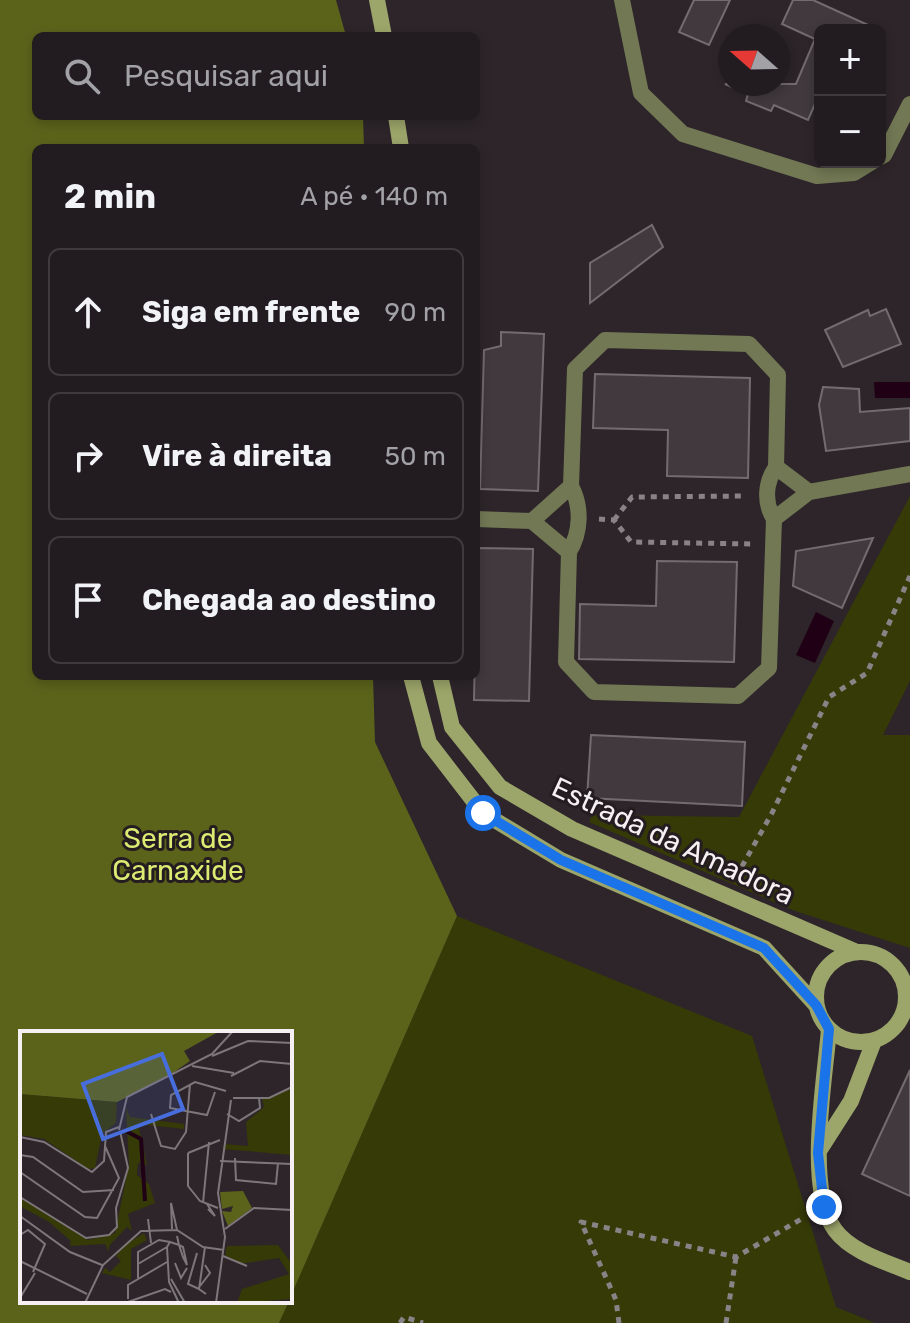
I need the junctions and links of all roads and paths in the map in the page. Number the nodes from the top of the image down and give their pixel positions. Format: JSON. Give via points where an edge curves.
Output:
{"nodes":[{"id":1,"x":377,"y":0,"type":"edge"},
{"id":2,"x":622,"y":0,"type":"edge"},
{"id":3,"x":383,"y":32,"type":"edge"},
{"id":4,"x":910,"y":104,"type":"edge"},
{"id":5,"x":397,"y":120,"type":"edge"},
{"id":6,"x":400,"y":144,"type":"edge"},
{"id":7,"x":886,"y":151,"type":"edge"},
{"id":8,"x":862,"y":168,"type":"edge"},
{"id":9,"x":776,"y":467,"type":"junction"},
{"id":10,"x":910,"y":474,"type":"edge"},
{"id":11,"x":571,"y":486,"type":"junction"},
{"id":12,"x":809,"y":492,"type":"junction"},
{"id":13,"x":768,"y":496,"type":"junction"},
{"id":14,"x":578,"y":518,"type":"junction"},
{"id":15,"x":480,"y":519,"type":"edge"},
{"id":16,"x":774,"y":519,"type":"junction"},
{"id":17,"x":614,"y":520,"type":"junction"},
{"id":18,"x":532,"y":521,"type":"junction"},
{"id":19,"x":773,"y":545,"type":"junction"},
{"id":20,"x":569,"y":552,"type":"junction"},
{"id":21,"x":910,"y":576,"type":"edge"},
{"id":22,"x":412,"y":680,"type":"edge"},
{"id":23,"x":441,"y":680,"type":"edge"},
{"id":24,"x":725,"y":895,"type":"junction"},
{"id":25,"x":857,"y":952,"type":"junction"},
{"id":26,"x":904,"y":974,"type":"edge"},
{"id":27,"x":816,"y":1005,"type":"junction"},
{"id":28,"x":902,"y":1028,"type":"edge"},
{"id":29,"x":829,"y":1029,"type":"junction"},
{"id":30,"x":874,"y":1041,"type":"junction"},
{"id":31,"x":818,"y":1153,"type":"junction"},
{"id":32,"x":824,"y":1207,"type":"junction"},
{"id":33,"x":736,"y":1257,"type":"junction"},
{"id":34,"x":910,"y":1272,"type":"edge"},
{"id":35,"x":400,"y":1323,"type":"edge"},
{"id":36,"x":423,"y":1323,"type":"edge"},
{"id":37,"x":619,"y":1323,"type":"edge"},
{"id":38,"x":726,"y":1323,"type":"edge"}],
"edges":[{"from":1,"to":3,"type":"street"},
{"from":2,"to":8,"type":"street","via":[[641,93],[683,134],[817,176]]},
{"from":4,"to":7,"type":"street"},
{"from":5,"to":6,"type":"street"},
{"from":9,"to":11,"type":"street","via":[[778,375],[749,344],[605,340],[575,369]]},
{"from":9,"to":12,"type":"street"},
{"from":9,"to":13,"type":"street","via":[[768,478]]},
{"from":10,"to":12,"type":"street"},
{"from":11,"to":14,"type":"street","via":[[578,499]]},
{"from":11,"to":18,"type":"street"},
{"from":12,"to":16,"type":"street"},
{"from":13,"to":16,"type":"street"},
{"from":13,"to":17,"type":"path","via":[[632,497]]},
{"from":14,"to":17,"type":"path"},
{"from":14,"to":20,"type":"street","via":[[577,539]]},
{"from":15,"to":18,"type":"street"},
{"from":16,"to":19,"type":"street"},
{"from":17,"to":19,"type":"path","via":[[631,542]]},
{"from":18,"to":20,"type":"street"},
{"from":19,"to":20,"type":"street","via":[[769,668],[738,696],[594,692],[566,662]]},
{"from":21,"to":24,"type":"path","via":[[867,673],[829,697]]},
{"from":22,"to":27,"type":"street","name":"Estrada da Amadora","via":[[429,743],[483,813],[561,860],[764,948]]},
{"from":23,"to":24,"type":"street","name":"Estrada da Amadora","via":[[452,727],[500,787],[572,829]]},
{"from":24,"to":25,"type":"street","name":"Estrada da Amadora"},
{"from":25,"to":26,"type":"street","via":[[887,960]]},
{"from":25,"to":27,"type":"street","via":[[830,964],[816,990]]},
{"from":26,"to":28,"type":"street"},
{"from":27,"to":29,"type":"street"},
{"from":28,"to":30,"type":"street"},
{"from":29,"to":30,"type":"street","via":[[850,1041]]},
{"from":29,"to":31,"type":"street"},
{"from":30,"to":31,"type":"street","via":[[851,1101]]},
{"from":31,"to":32,"type":"street"},
{"from":32,"to":33,"type":"path"},
{"from":32,"to":34,"type":"street","via":[[836,1232],[862,1252]]},
{"from":33,"to":37,"type":"path","via":[[581,1222],[616,1300]]},
{"from":33,"to":38,"type":"path"},
{"from":35,"to":36,"type":"path","via":[[404,1317]]}]}
